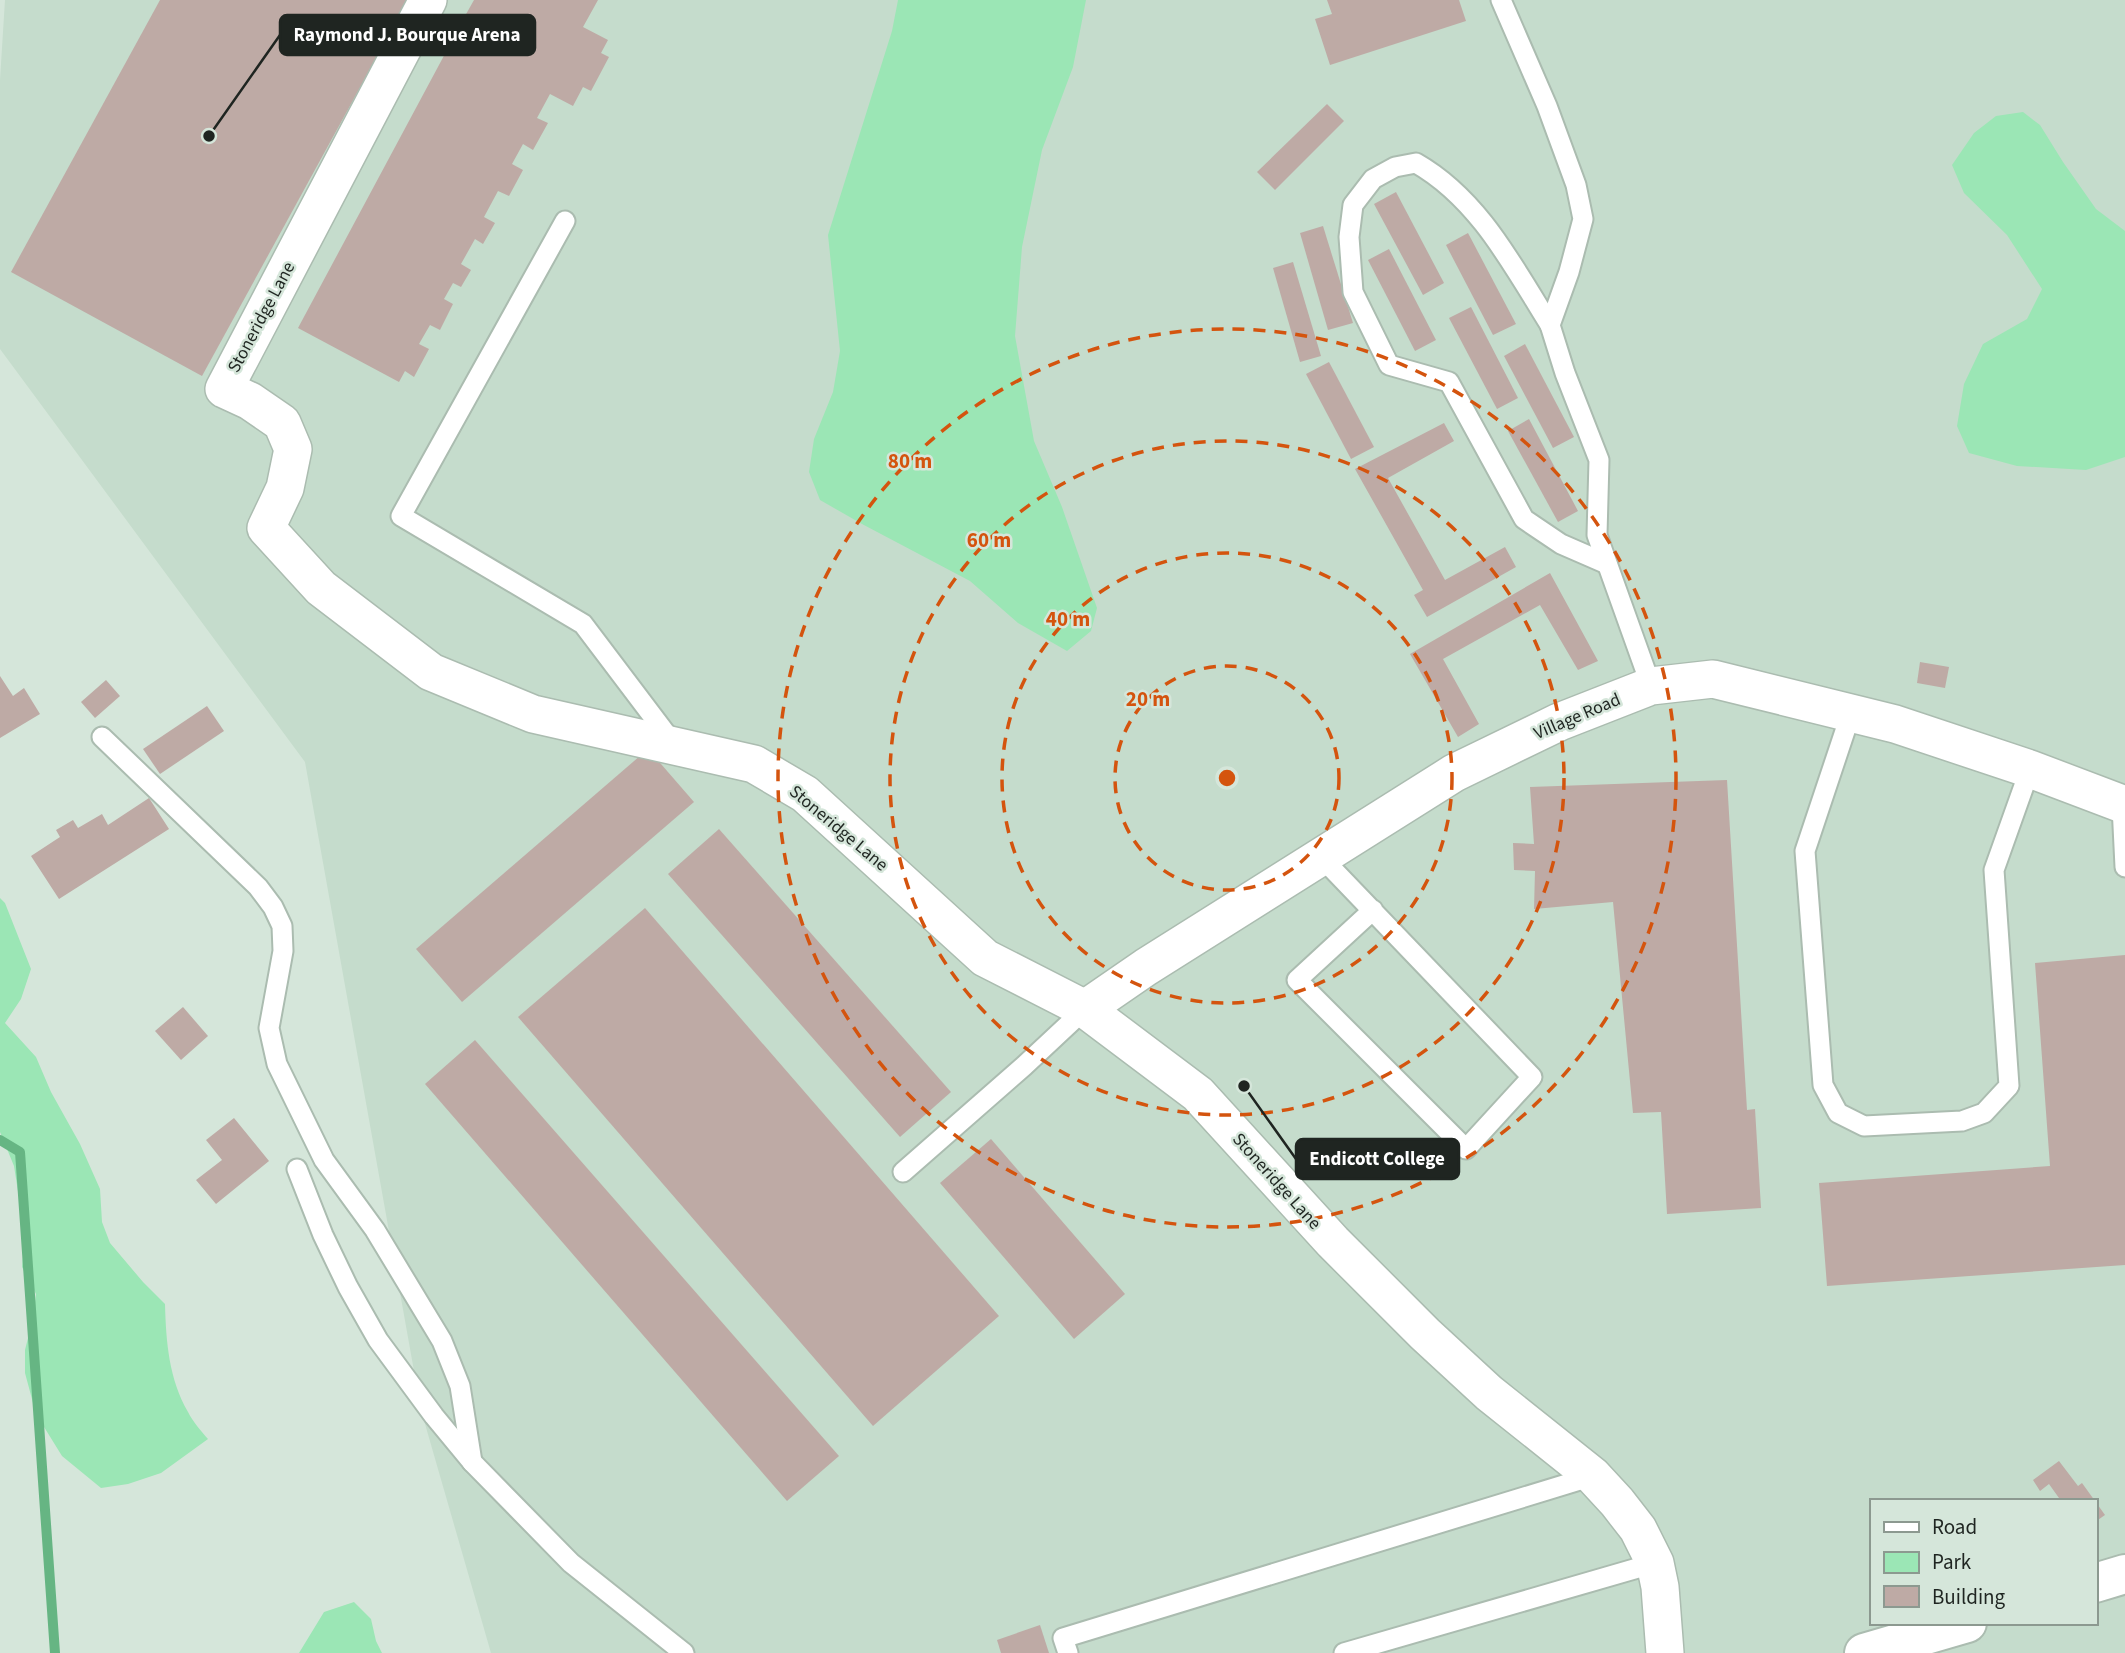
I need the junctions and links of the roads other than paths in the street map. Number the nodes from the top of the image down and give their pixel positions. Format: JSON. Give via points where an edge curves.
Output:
{"nodes":[{"id":1,"x":428,"y":0,"type":"edge"},
{"id":2,"x":1501,"y":0,"type":"edge"},
{"id":3,"x":565,"y":221,"type":"dead end"},
{"id":4,"x":1550,"y":325,"type":"junction"},
{"id":5,"x":1607,"y":564,"type":"junction"},
{"id":6,"x":1651,"y":686,"type":"junction"},
{"id":7,"x":1851,"y":713,"type":"junction"},
{"id":8,"x":102,"y":737,"type":"dead end"},
{"id":9,"x":676,"y":747,"type":"junction"},
{"id":10,"x":2029,"y":769,"type":"junction"},
{"id":11,"x":2123,"y":805,"type":"edge"},
{"id":12,"x":1321,"y":857,"type":"junction"},
{"id":13,"x":2125,"y":867,"type":"edge"},
{"id":14,"x":1373,"y":911,"type":"junction"},
{"id":15,"x":1085,"y":1009,"type":"junction"},
{"id":16,"x":297,"y":1169,"type":"dead end"},
{"id":17,"x":903,"y":1172,"type":"dead end"},
{"id":18,"x":472,"y":1462,"type":"junction"},
{"id":19,"x":1593,"y":1476,"type":"junction"},
{"id":20,"x":1655,"y":1563,"type":"junction"},
{"id":21,"x":2125,"y":1574,"type":"edge"},
{"id":22,"x":2097,"y":1582,"type":"edge"},
{"id":23,"x":1960,"y":1625,"type":"edge"},
{"id":24,"x":684,"y":1653,"type":"edge"},
{"id":25,"x":1068,"y":1653,"type":"edge"},
{"id":26,"x":1344,"y":1653,"type":"edge"},
{"id":27,"x":1665,"y":1653,"type":"edge"},
{"id":28,"x":1864,"y":1653,"type":"edge"}],
"edges":[{"from":1,"to":9,"type":"street","name":"Stoneridge Lane","via":[[224,389],[282,423],[293,449],[285,488],[266,528],[321,588],[431,672],[533,714]]},
{"from":2,"to":4,"type":"lane","via":[[1547,106],[1576,185],[1583,219]]},
{"from":3,"to":9,"type":"lane","via":[[401,516],[583,624]]},
{"from":4,"to":5,"type":"lane","via":[[1599,460],[1597,535]]},
{"from":4,"to":5,"type":"lane","via":[[1501,246],[1437,175],[1416,163],[1395,167],[1373,179],[1353,205],[1349,237],[1353,292],[1389,365],[1449,382],[1524,519],[1561,544]]},
{"from":5,"to":6,"type":"lane"},
{"from":6,"to":7,"type":"street","name":"Village Road","via":[[1713,679]]},
{"from":6,"to":12,"type":"street","name":"Village Road","via":[[1559,722],[1454,773]]},
{"from":7,"to":10,"type":"street","name":"Village Road"},
{"from":7,"to":10,"type":"lane","via":[[1805,851],[1823,1085],[1838,1113],[1864,1126],[1962,1121],[1984,1113],[2009,1086],[1994,870]]},
{"from":8,"to":18,"type":"lane","via":[[258,887],[273,907],[282,926],[284,951],[269,1028],[277,1063],[324,1160],[375,1230],[442,1341],[460,1386]]},
{"from":9,"to":15,"type":"street","name":"Stoneridge Lane","via":[[754,764],[805,794],[985,958]]},
{"from":10,"to":11,"type":"street","name":"Village Road"},
{"from":11,"to":13,"type":"lane"},
{"from":12,"to":14,"type":"lane"},
{"from":12,"to":15,"type":"street","name":"Village Road"},
{"from":14,"to":14,"type":"lane","via":[[1532,1077],[1466,1149],[1297,980]]},
{"from":15,"to":17,"type":"lane"},
{"from":15,"to":19,"type":"street","name":"Stoneridge Lane","via":[[1198,1094],[1333,1242],[1425,1334],[1489,1393]]},
{"from":16,"to":18,"type":"lane","via":[[328,1246],[378,1340]]},
{"from":18,"to":24,"type":"lane","via":[[571,1563]]},
{"from":19,"to":20,"type":"street","name":"Stoneridge Lane","via":[[1638,1529]]},
{"from":19,"to":25,"type":"lane","via":[[1063,1638]]},
{"from":20,"to":26,"type":"lane"},
{"from":20,"to":27,"type":"street","name":"Stoneridge Lane"},
{"from":21,"to":22,"type":"main road"},
{"from":23,"to":28,"type":"main road"}]}
